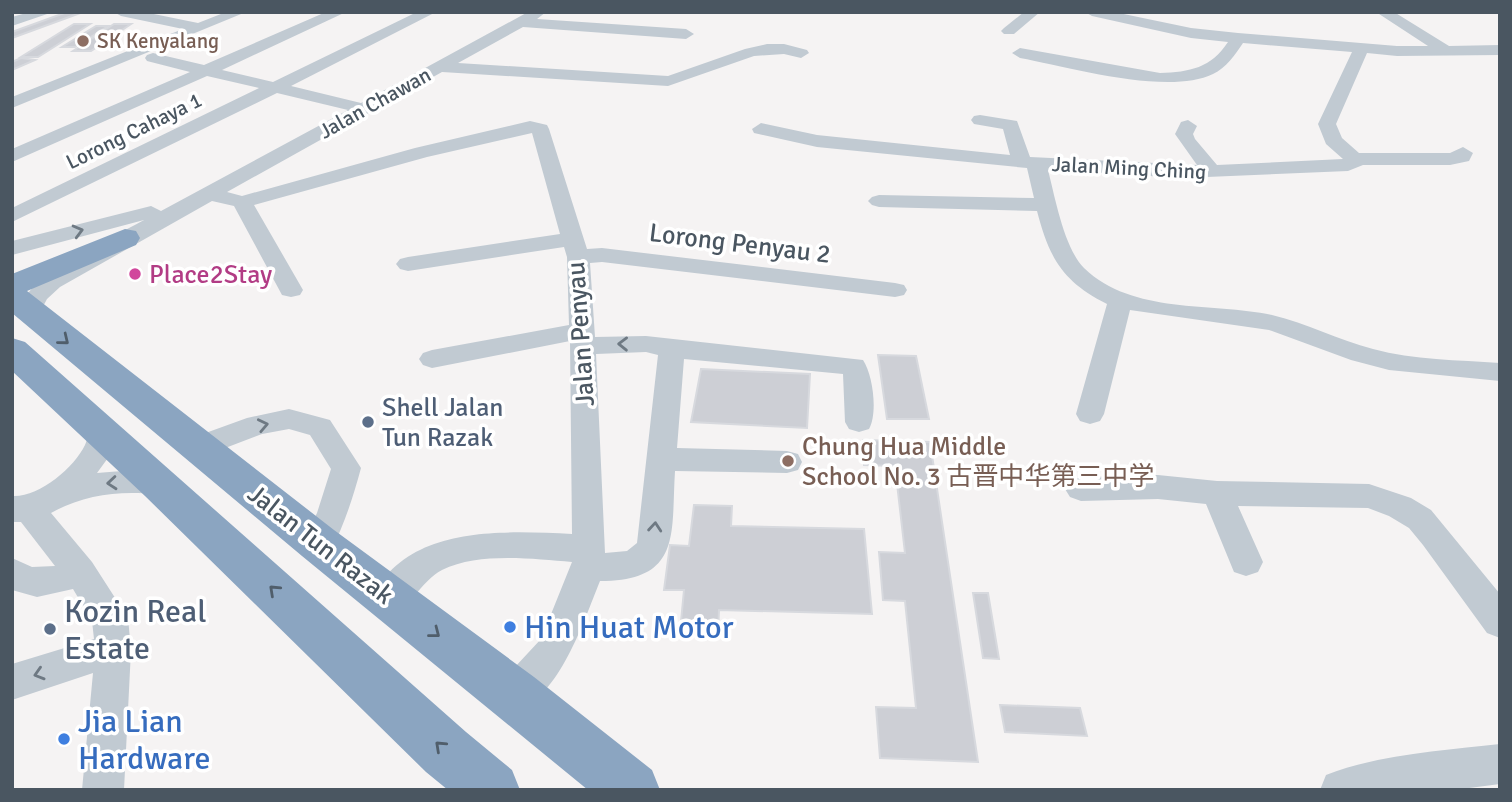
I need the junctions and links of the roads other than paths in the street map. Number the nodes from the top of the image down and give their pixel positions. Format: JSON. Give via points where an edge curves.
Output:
{"nodes":[{"id":1,"x":46,"y":12,"type":"edge"},
{"id":2,"x":121,"y":12,"type":"edge"},
{"id":3,"x":239,"y":12,"type":"edge"},
{"id":4,"x":339,"y":12,"type":"edge"},
{"id":5,"x":429,"y":12,"type":"edge"},
{"id":6,"x":539,"y":12,"type":"edge"},
{"id":7,"x":1033,"y":12,"type":"edge"},
{"id":8,"x":1382,"y":12,"type":"edge"},
{"id":9,"x":1099,"y":18,"type":"edge"},
{"id":10,"x":12,"y":22,"type":"edge"},
{"id":11,"x":520,"y":22,"type":"junction"},
{"id":12,"x":192,"y":31,"type":"junction"},
{"id":13,"x":1009,"y":31,"type":"dead end"},
{"id":14,"x":686,"y":34,"type":"dead end"},
{"id":15,"x":1238,"y":38,"type":"junction"},
{"id":16,"x":1361,"y":49,"type":"junction"},
{"id":17,"x":1500,"y":50,"type":"edge"},
{"id":18,"x":1447,"y":51,"type":"junction"},
{"id":19,"x":801,"y":53,"type":"dead end"},
{"id":20,"x":1020,"y":53,"type":"dead end"},
{"id":21,"x":153,"y":58,"type":"dead end"},
{"id":22,"x":440,"y":67,"type":"junction"},
{"id":23,"x":207,"y":70,"type":"junction"},
{"id":24,"x":275,"y":86,"type":"junction"},
{"id":25,"x":12,"y":103,"type":"edge"},
{"id":26,"x":366,"y":109,"type":"junction"},
{"id":27,"x":980,"y":120,"type":"dead end"},
{"id":28,"x":1188,"y":125,"type":"dead end"},
{"id":29,"x":761,"y":129,"type":"dead end"},
{"id":30,"x":1463,"y":153,"type":"dead end"},
{"id":31,"x":12,"y":156,"type":"edge"},
{"id":32,"x":1354,"y":159,"type":"junction"},
{"id":33,"x":1029,"y":162,"type":"junction"},
{"id":34,"x":1213,"y":172,"type":"junction"},
{"id":35,"x":211,"y":194,"type":"junction"},
{"id":36,"x":879,"y":201,"type":"dead end"},
{"id":37,"x":242,"y":202,"type":"junction"},
{"id":38,"x":1048,"y":205,"type":"junction"},
{"id":39,"x":12,"y":216,"type":"edge"},
{"id":40,"x":133,"y":228,"type":"junction"},
{"id":41,"x":12,"y":248,"type":"edge"},
{"id":42,"x":574,"y":248,"type":"junction"},
{"id":43,"x":408,"y":264,"type":"dead end"},
{"id":44,"x":291,"y":290,"type":"dead end"},
{"id":45,"x":895,"y":290,"type":"dead end"},
{"id":46,"x":1120,"y":302,"type":"junction"},
{"id":47,"x":16,"y":311,"type":"edge"},
{"id":48,"x":583,"y":338,"type":"junction"},
{"id":49,"x":672,"y":349,"type":"junction"},
{"id":50,"x":432,"y":359,"type":"dead end"},
{"id":51,"x":1500,"y":372,"type":"edge"},
{"id":52,"x":1090,"y":414,"type":"dead end"},
{"id":53,"x":859,"y":422,"type":"dead end"},
{"id":54,"x":103,"y":432,"type":"junction"},
{"id":55,"x":199,"y":447,"type":"junction"},
{"id":56,"x":661,"y":459,"type":"junction"},
{"id":57,"x":787,"y":462,"type":"dead end"},
{"id":58,"x":160,"y":484,"type":"junction"},
{"id":59,"x":1081,"y":489,"type":"dead end"},
{"id":60,"x":64,"y":491,"type":"junction"},
{"id":61,"x":1217,"y":493,"type":"junction"},
{"id":62,"x":21,"y":510,"type":"edge"},
{"id":63,"x":318,"y":543,"type":"junction"},
{"id":64,"x":589,"y":558,"type":"junction"},
{"id":65,"x":1245,"y":562,"type":"dead end"},
{"id":66,"x":12,"y":572,"type":"edge"},
{"id":67,"x":80,"y":572,"type":"junction"},
{"id":68,"x":389,"y":598,"type":"junction"},
{"id":69,"x":1500,"y":622,"type":"edge"},
{"id":70,"x":113,"y":650,"type":"junction"},
{"id":71,"x":12,"y":682,"type":"edge"},
{"id":72,"x":515,"y":695,"type":"junction"},
{"id":73,"x":1500,"y":764,"type":"edge"},
{"id":74,"x":1440,"y":781,"type":"edge"},
{"id":75,"x":103,"y":790,"type":"edge"},
{"id":76,"x":492,"y":790,"type":"edge"},
{"id":77,"x":632,"y":790,"type":"edge"},
{"id":78,"x":1341,"y":790,"type":"edge"}],
"edges":[{"from":1,"to":10,"type":"street"},
{"from":2,"to":12,"type":"street"},
{"from":3,"to":12,"type":"street"},
{"from":4,"to":23,"type":"street"},
{"from":5,"to":24,"type":"street","name":"Lorong Cahaya 1"},
{"from":6,"to":11,"type":"street","name":"Jalan Chawan"},
{"from":7,"to":13,"type":"street"},
{"from":8,"to":18,"type":"street"},
{"from":9,"to":15,"type":"street"},
{"from":11,"to":14,"type":"street"},
{"from":11,"to":22,"type":"street","name":"Jalan Chawan"},
{"from":12,"to":25,"type":"street"},
{"from":15,"to":16,"type":"street"},
{"from":15,"to":20,"type":"street","via":[[1209,71],[1178,78]]},
{"from":16,"to":18,"type":"street"},
{"from":16,"to":32,"type":"street","via":[[1327,124],[1334,140]]},
{"from":17,"to":18,"type":"street"},
{"from":19,"to":22,"type":"street","via":[[756,50],[690,77],[668,81]]},
{"from":21,"to":23,"type":"street"},
{"from":22,"to":26,"type":"street","name":"Jalan Chawan"},
{"from":23,"to":24,"type":"street"},
{"from":23,"to":31,"type":"street"},
{"from":24,"to":26,"type":"street"},
{"from":24,"to":39,"type":"street","name":"Lorong Cahaya 1"},
{"from":26,"to":35,"type":"street","name":"Jalan Chawan"},
{"from":27,"to":33,"type":"street","via":[[1011,125]]},
{"from":28,"to":34,"type":"street","via":[[1186,140]]},
{"from":29,"to":33,"type":"street","via":[[817,141]]},
{"from":30,"to":32,"type":"street","name":"Jalan Ming Ching","via":[[1462,158],[1450,159]]},
{"from":32,"to":34,"type":"street","name":"Jalan Ming Ching","via":[[1348,165]]},
{"from":33,"to":34,"type":"street","name":"Jalan Ming Ching"},
{"from":33,"to":38,"type":"street","name":"Jalan Ming Ching"},
{"from":35,"to":37,"type":"street","name":"Jalan Penyau"},
{"from":35,"to":40,"type":"street","name":"Jalan Chawan"},
{"from":36,"to":38,"type":"street"},
{"from":37,"to":42,"type":"street","name":"Jalan Penyau","via":[[422,152],[534,127],[541,131]]},
{"from":37,"to":44,"type":"street"},
{"from":38,"to":46,"type":"street","name":"Jalan Ming Ching","via":[[1063,255],[1074,272]]},
{"from":41,"to":40,"type":"street","name":"Jalan Chawan","one_way":true},
{"from":40,"to":47,"type":"highway"},
{"from":42,"to":43,"type":"street","name":"Lorong Penyau 2"},
{"from":42,"to":45,"type":"street","name":"Lorong Penyau 2"},
{"from":42,"to":48,"type":"street","name":"Jalan Penyau"},
{"from":46,"to":51,"type":"street","name":"Jalan Ming Ching","via":[[1271,323],[1394,362]]},
{"from":46,"to":52,"type":"street"},
{"from":47,"to":54,"type":"highway"},
{"from":47,"to":55,"type":"highway","name":"Jalan Tun Razak","one_way":true},
{"from":49,"to":48,"type":"street","one_way":true},
{"from":48,"to":50,"type":"street"},
{"from":48,"to":64,"type":"street","name":"Jalan Penyau"},
{"from":49,"to":53,"type":"street","via":[[854,366]]},
{"from":49,"to":56,"type":"street"},
{"from":54,"to":58,"type":"highway"},
{"from":54,"to":60,"type":"street","via":[[97,451]]},
{"from":55,"to":63,"type":"highway","name":"Jalan Tun Razak"},
{"from":55,"to":63,"type":"street","one_way":true,"via":[[257,425],[289,419],[320,427],[346,468],[333,513]]},
{"from":56,"to":57,"type":"street"},
{"from":64,"to":56,"type":"street","one_way":true,"via":[[633,565],[647,559],[653,546]]},
{"from":58,"to":60,"type":"street","one_way":true,"via":[[108,483]]},
{"from":76,"to":58,"type":"highway","one_way":true},
{"from":59,"to":61,"type":"street","via":[[1158,487]]},
{"from":60,"to":62,"type":"street"},
{"from":61,"to":65,"type":"street"},
{"from":61,"to":69,"type":"street","via":[[1369,496],[1400,507],[1436,536]]},
{"from":62,"to":67,"type":"street"},
{"from":63,"to":68,"type":"highway","name":"Jalan Tun Razak"},
{"from":64,"to":68,"type":"street","via":[[508,546],[443,555],[417,569]]},
{"from":64,"to":72,"type":"street","name":"Jalan Penyau","via":[[554,650]]},
{"from":66,"to":67,"type":"street","via":[[37,584]]},
{"from":67,"to":70,"type":"street","via":[[110,618]]},
{"from":68,"to":72,"type":"highway","name":"Jalan Tun Razak","one_way":true},
{"from":70,"to":71,"type":"street","one_way":true},
{"from":70,"to":75,"type":"street"},
{"from":72,"to":77,"type":"highway","name":"Jalan Tun Razak"},
{"from":73,"to":74,"type":"street"},
{"from":74,"to":78,"type":"street"}]}
